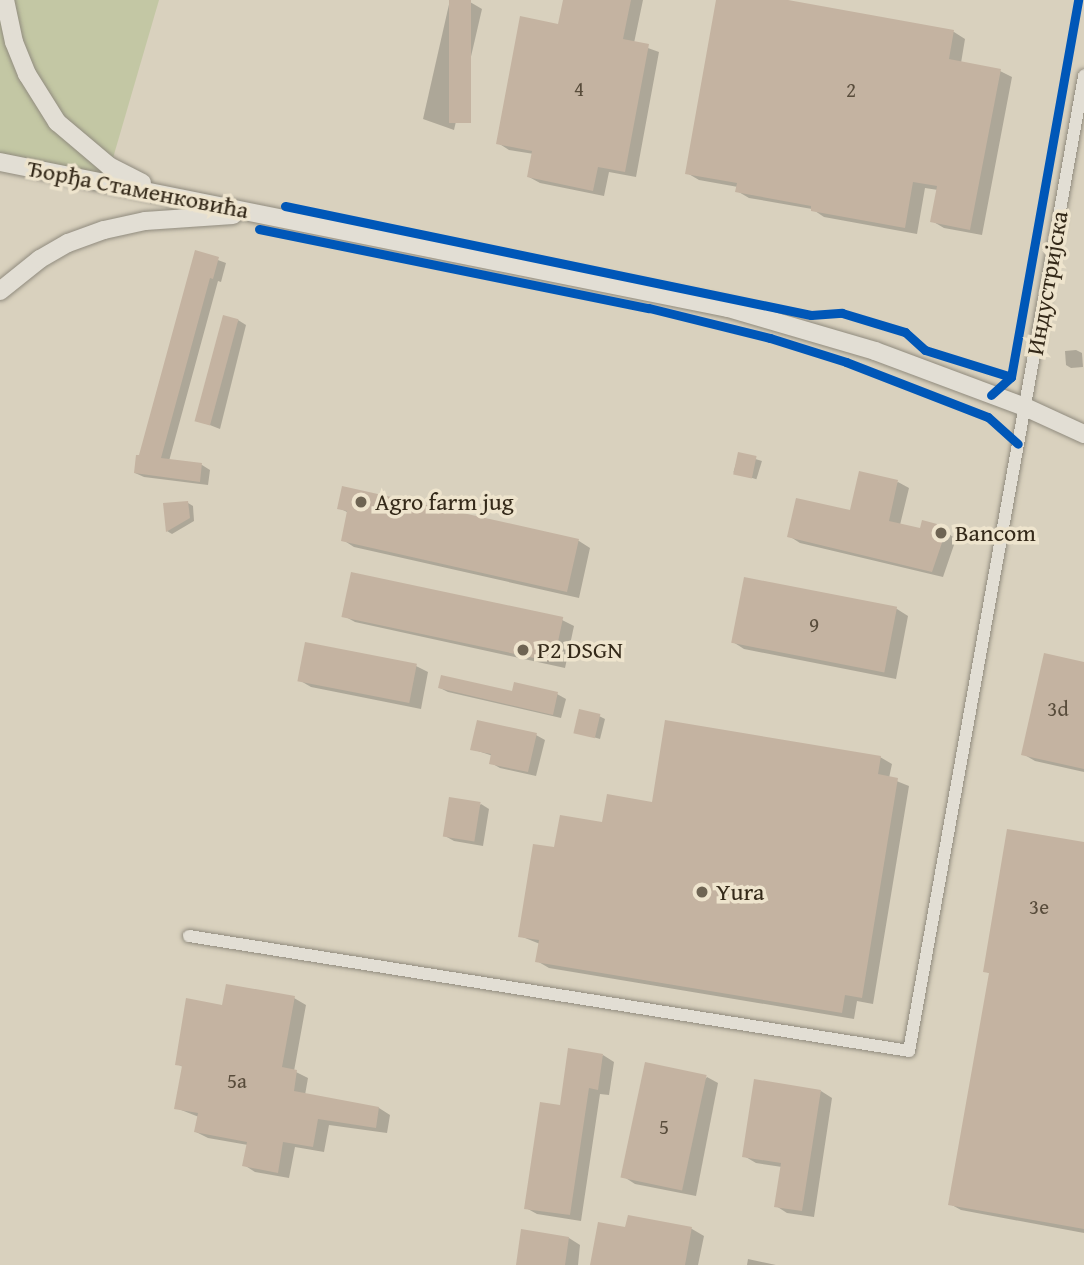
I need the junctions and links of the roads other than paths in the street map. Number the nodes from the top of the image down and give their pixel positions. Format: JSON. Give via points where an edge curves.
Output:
{"nodes":[{"id":1,"x":5,"y":0,"type":"edge"},
{"id":2,"x":1084,"y":76,"type":"edge"},
{"id":3,"x":0,"y":162,"type":"edge"},
{"id":4,"x":157,"y":192,"type":"junction"},
{"id":5,"x":258,"y":214,"type":"junction"},
{"id":6,"x":0,"y":291,"type":"edge"},
{"id":7,"x":1025,"y":407,"type":"junction"},
{"id":8,"x":1084,"y":433,"type":"edge"},
{"id":9,"x":189,"y":936,"type":"dead end"}],
"edges":[{"from":1,"to":4,"type":"street","via":[[27,74],[57,122],[109,166]]},
{"from":2,"to":7,"type":"street","name":"Индустријска"},
{"from":3,"to":4,"type":"street","name":"Ђорђа Стаменковића"},
{"from":4,"to":5,"type":"street","name":"Ђорђа Стаменковића"},
{"from":5,"to":6,"type":"street","via":[[145,220],[104,230],[40,259]]},
{"from":5,"to":7,"type":"street","name":"Ђорђа Стаменковића","via":[[728,307],[875,351]]},
{"from":7,"to":8,"type":"street","name":"Ђорђа Стаменковића"},
{"from":7,"to":9,"type":"street","name":"Индустријска","via":[[909,1051]]}]}
